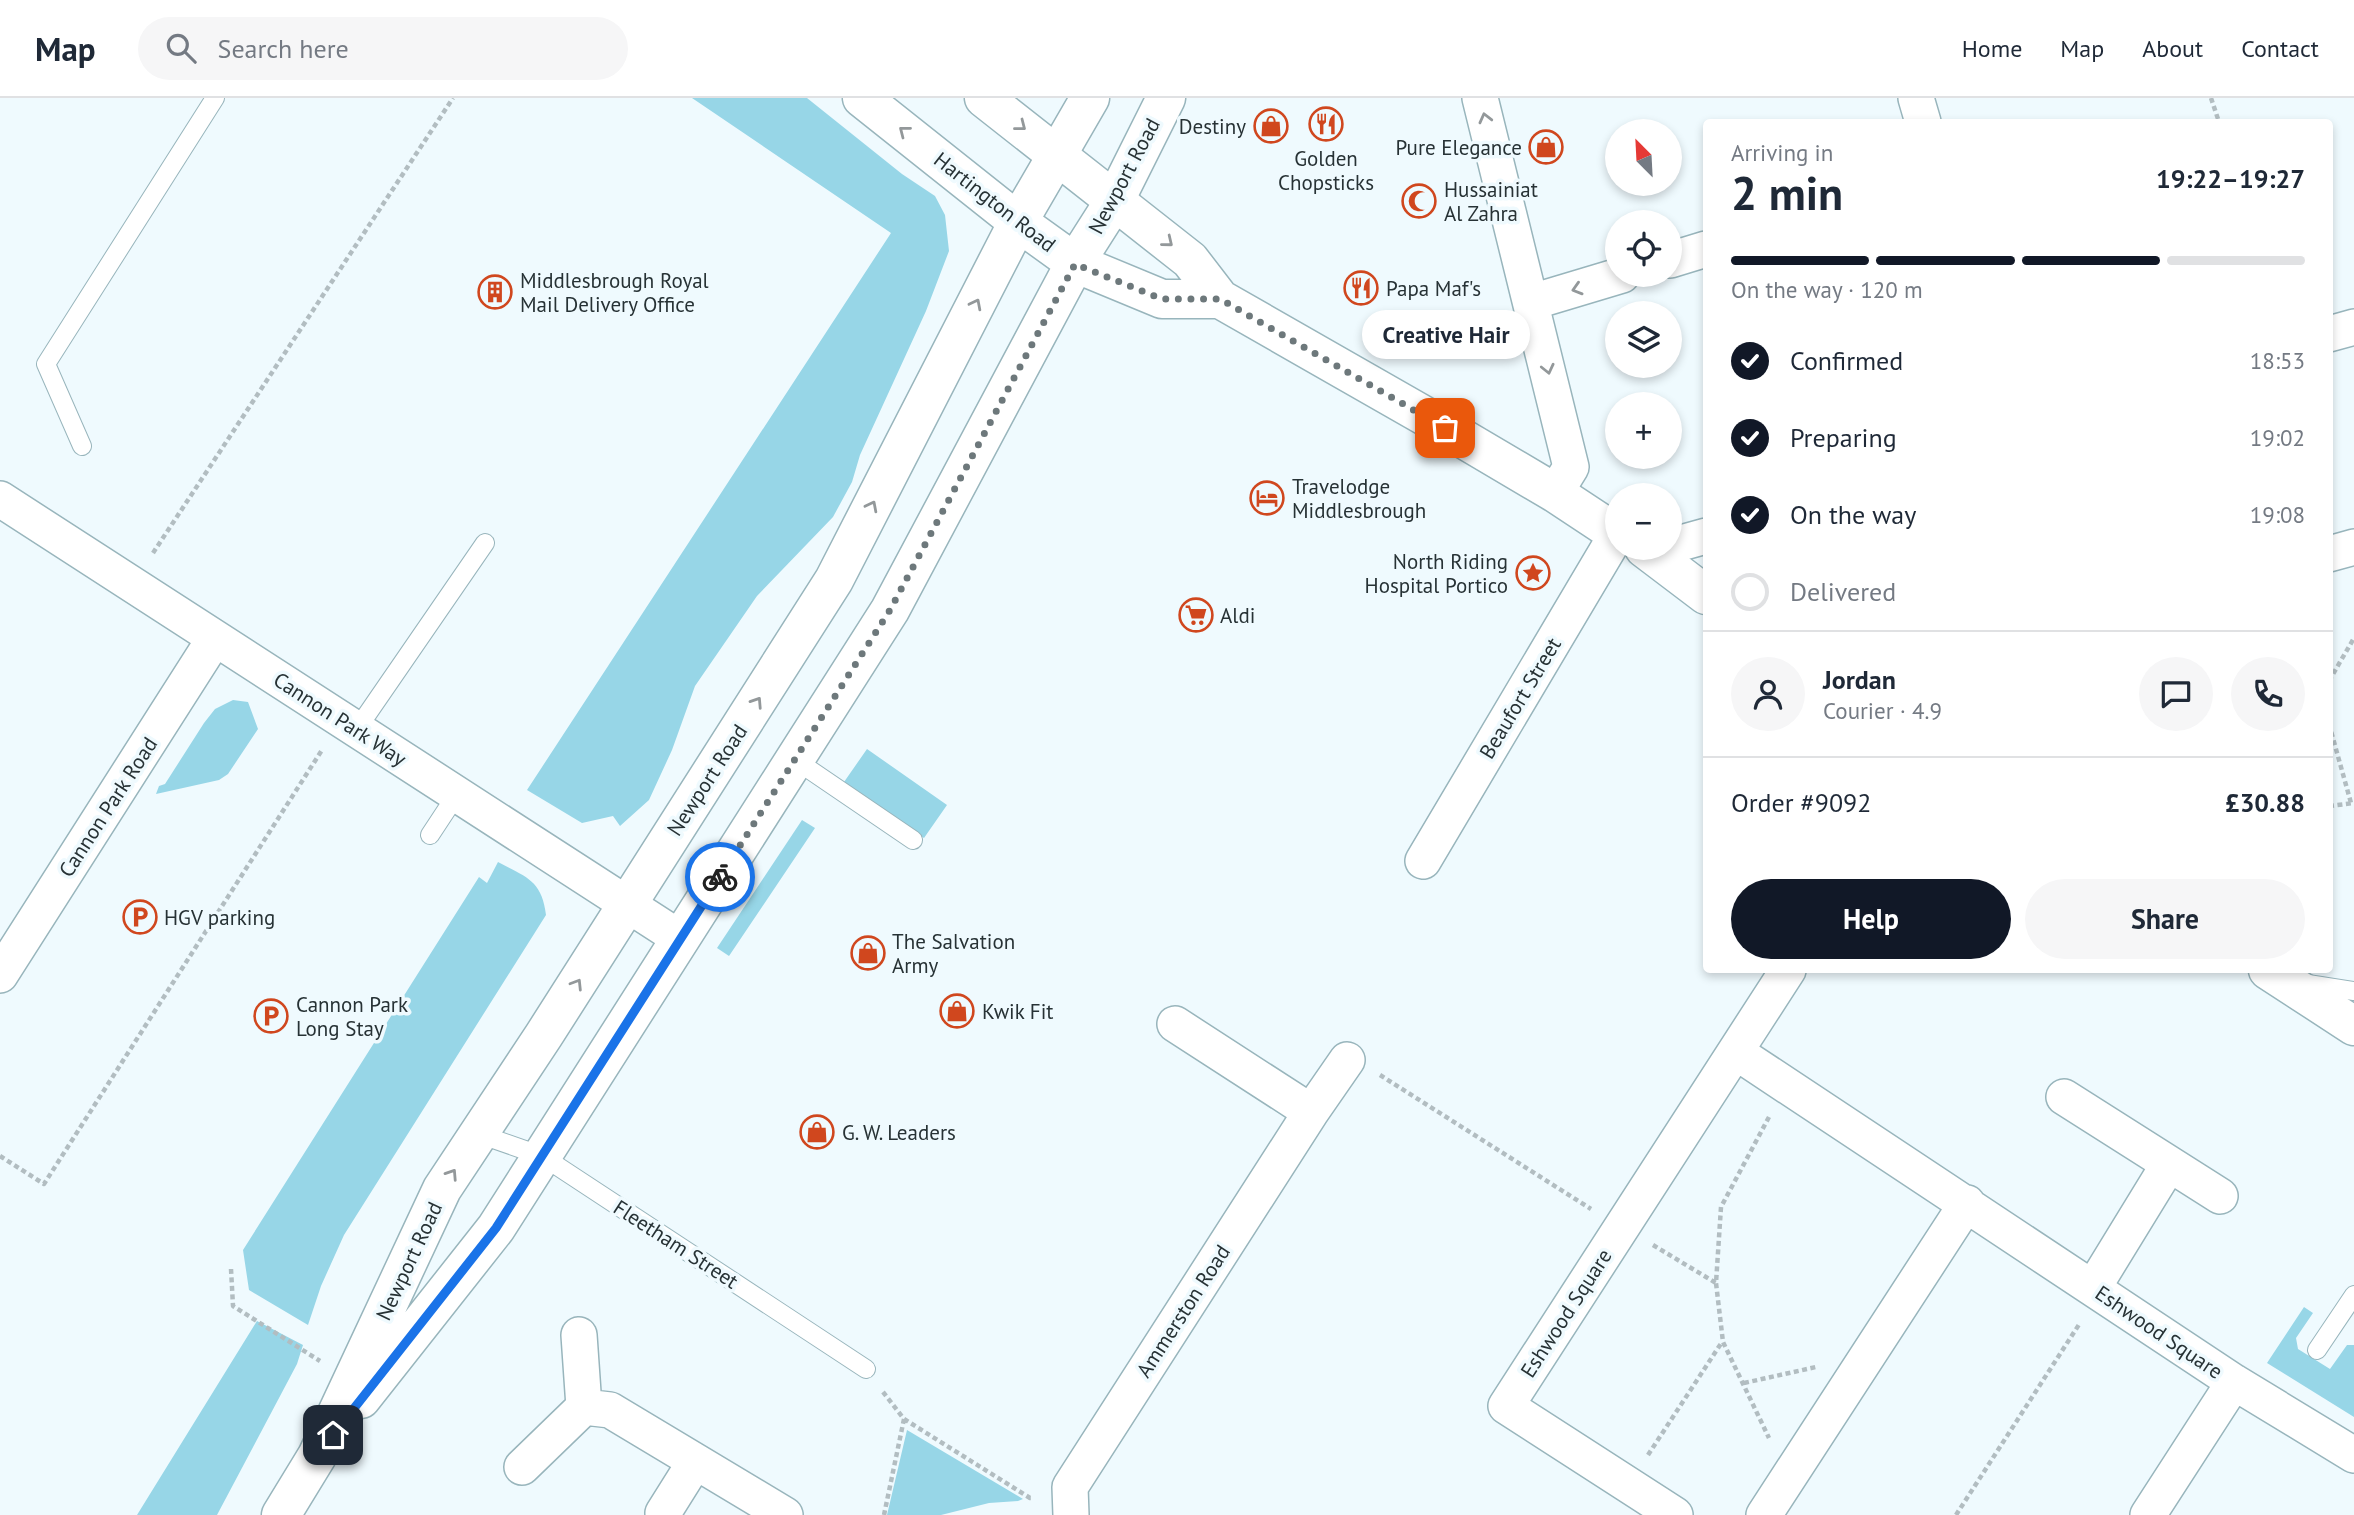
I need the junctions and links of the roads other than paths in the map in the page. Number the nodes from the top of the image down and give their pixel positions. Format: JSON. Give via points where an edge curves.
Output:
{"nodes":[{"id":1,"x":215,"y":98,"type":"edge"},
{"id":2,"x":862,"y":98,"type":"edge"},
{"id":3,"x":984,"y":98,"type":"edge"},
{"id":4,"x":1090,"y":98,"type":"edge"},
{"id":5,"x":1166,"y":98,"type":"edge"},
{"id":6,"x":1480,"y":98,"type":"edge"},
{"id":7,"x":1916,"y":98,"type":"edge"},
{"id":8,"x":1922,"y":119,"type":"edge"},
{"id":9,"x":1057,"y":155,"type":"junction"},
{"id":10,"x":1115,"y":200,"type":"junction"},
{"id":11,"x":1018,"y":222,"type":"junction"},
{"id":12,"x":1703,"y":250,"type":"edge"},
{"id":13,"x":1682,"y":256,"type":"edge"},
{"id":14,"x":1075,"y":264,"type":"junction"},
{"id":15,"x":1605,"y":280,"type":"edge"},
{"id":16,"x":1220,"y":299,"type":"junction"},
{"id":17,"x":1532,"y":302,"type":"junction"},
{"id":18,"x":2354,"y":327,"type":"edge"},
{"id":19,"x":2333,"y":333,"type":"edge"},
{"id":20,"x":82,"y":446,"type":"dead end"},
{"id":21,"x":1555,"y":493,"type":"junction"},
{"id":22,"x":0,"y":499,"type":"edge"},
{"id":23,"x":1605,"y":526,"type":"edge"},
{"id":24,"x":1703,"y":537,"type":"edge"},
{"id":25,"x":485,"y":543,"type":"dead end"},
{"id":26,"x":1682,"y":543,"type":"edge"},
{"id":27,"x":2354,"y":547,"type":"edge"},
{"id":28,"x":2333,"y":553,"type":"edge"},
{"id":29,"x":1605,"y":554,"type":"edge"},
{"id":30,"x":1660,"y":560,"type":"edge"},
{"id":31,"x":1703,"y":593,"type":"edge"},
{"id":32,"x":215,"y":638,"type":"junction"},
{"id":33,"x":350,"y":725,"type":"junction"},
{"id":34,"x":794,"y":759,"type":"junction"},
{"id":35,"x":457,"y":794,"type":"junction"},
{"id":36,"x":430,"y":835,"type":"dead end"},
{"id":37,"x":913,"y":840,"type":"dead end"},
{"id":38,"x":1423,"y":861,"type":"dead end"},
{"id":39,"x":628,"y":904,"type":"junction"},
{"id":40,"x":681,"y":939,"type":"junction"},
{"id":41,"x":1786,"y":973,"type":"edge"},
{"id":42,"x":0,"y":975,"type":"edge"},
{"id":43,"x":2278,"y":975,"type":"edge"},
{"id":44,"x":2354,"y":991,"type":"edge"},
{"id":45,"x":1175,"y":1024,"type":"dead end"},
{"id":46,"x":2354,"y":1026,"type":"edge"},
{"id":47,"x":1736,"y":1052,"type":"junction"},
{"id":48,"x":1361,"y":1066,"type":"road end"},
{"id":49,"x":2064,"y":1097,"type":"dead end"},
{"id":50,"x":1311,"y":1112,"type":"junction"},
{"id":51,"x":479,"y":1134,"type":"junction"},
{"id":52,"x":542,"y":1156,"type":"junction"},
{"id":53,"x":2169,"y":1164,"type":"junction"},
{"id":54,"x":2220,"y":1196,"type":"dead end"},
{"id":55,"x":1967,"y":1203,"type":"junction"},
{"id":56,"x":2354,"y":1295,"type":"edge"},
{"id":57,"x":2088,"y":1304,"type":"junction"},
{"id":58,"x":2349,"y":1314,"type":"edge"},
{"id":59,"x":579,"y":1335,"type":"dead end"},
{"id":60,"x":2317,"y":1350,"type":"dead end"},
{"id":61,"x":866,"y":1369,"type":"road end"},
{"id":62,"x":2234,"y":1382,"type":"junction"},
{"id":63,"x":584,"y":1407,"type":"junction"},
{"id":64,"x":2354,"y":1455,"type":"edge"},
{"id":65,"x":317,"y":1456,"type":"junction"},
{"id":66,"x":695,"y":1462,"type":"junction"},
{"id":67,"x":522,"y":1467,"type":"dead end"},
{"id":68,"x":663,"y":1513,"type":"dead end"},
{"id":69,"x":281,"y":1515,"type":"edge"},
{"id":70,"x":785,"y":1515,"type":"edge"},
{"id":71,"x":1070,"y":1515,"type":"edge"},
{"id":72,"x":1675,"y":1515,"type":"edge"},
{"id":73,"x":1764,"y":1515,"type":"edge"},
{"id":74,"x":2148,"y":1515,"type":"edge"}],
"edges":[{"from":1,"to":20,"type":"lane","via":[[46,364]]},
{"from":11,"to":2,"type":"main road","name":"Hartington Road","one_way":true},
{"from":3,"to":9,"type":"main road","one_way":true},
{"from":4,"to":9,"type":"main road","name":"Newport Road"},
{"from":5,"to":10,"type":"main road","name":"Newport Road"},
{"from":17,"to":6,"type":"street","one_way":true},
{"from":7,"to":8,"type":"street"},
{"from":9,"to":10,"type":"main road"},
{"from":9,"to":11,"type":"main road","name":"Newport Road"},
{"from":10,"to":14,"type":"main road","name":"Newport Road"},
{"from":10,"to":16,"type":"main road","one_way":true,"via":[[1190,260]]},
{"from":11,"to":14,"type":"main road","name":"Hartington Road"},
{"from":39,"to":11,"type":"main road","name":"Newport Road","one_way":true,"via":[[834,580]]},
{"from":12,"to":13,"type":"street"},
{"from":14,"to":16,"type":"main road","name":"Hartington Road","via":[[1162,299]]},
{"from":14,"to":34,"type":"main road","name":"Newport Road","via":[[890,610]]},
{"from":15,"to":17,"type":"street","one_way":true},
{"from":16,"to":21,"type":"main road"},
{"from":17,"to":21,"type":"street","one_way":true,"via":[[1571,467]]},
{"from":18,"to":19,"type":"street"},
{"from":21,"to":23,"type":"main road"},
{"from":22,"to":32,"type":"street","name":"Cannon Park Way"},
{"from":24,"to":26,"type":"street"},
{"from":25,"to":33,"type":"lane"},
{"from":27,"to":28,"type":"street"},
{"from":29,"to":38,"type":"street","name":"Beaufort Street"},
{"from":30,"to":31,"type":"main road"},
{"from":32,"to":33,"type":"street","name":"Cannon Park Way"},
{"from":32,"to":42,"type":"street","name":"Cannon Park Road"},
{"from":33,"to":35,"type":"street","name":"Cannon Park Way"},
{"from":34,"to":37,"type":"lane"},
{"from":34,"to":40,"type":"main road","name":"Newport Road"},
{"from":35,"to":36,"type":"lane"},
{"from":35,"to":39,"type":"street","name":"Cannon Park Way"},
{"from":39,"to":40,"type":"street","name":"Cannon Park Way"},
{"from":51,"to":39,"type":"main road","name":"Newport Road","one_way":true},
{"from":40,"to":52,"type":"main road","name":"Newport Road"},
{"from":41,"to":47,"type":"street","name":"Eshwood Square"},
{"from":43,"to":44,"type":"lane"},
{"from":43,"to":46,"type":"main road"},
{"from":45,"to":50,"type":"street"},
{"from":47,"to":55,"type":"street","name":"Eshwood Square"},
{"from":47,"to":72,"type":"street","name":"Eshwood Square","via":[[1506,1406]]},
{"from":48,"to":50,"type":"street","name":"Ammerston Road"},
{"from":49,"to":53,"type":"street"},
{"from":50,"to":71,"type":"street","name":"Ammerston Road","via":[[1070,1487]]},
{"from":51,"to":52,"type":"lane","name":"Fleetham Street"},
{"from":65,"to":51,"type":"main road","name":"Newport Road","one_way":true,"via":[[442,1189]]},
{"from":52,"to":61,"type":"lane","name":"Fleetham Street"},
{"from":52,"to":65,"type":"main road","name":"Newport Road","via":[[496,1228]]},
{"from":53,"to":54,"type":"street"},
{"from":53,"to":57,"type":"street"},
{"from":55,"to":57,"type":"street","name":"Eshwood Square"},
{"from":55,"to":73,"type":"street"},
{"from":56,"to":58,"type":"lane"},
{"from":57,"to":62,"type":"street","name":"Eshwood Square"},
{"from":58,"to":60,"type":"lane"},
{"from":59,"to":63,"type":"street"},
{"from":62,"to":64,"type":"street","name":"Eshwood Square"},
{"from":62,"to":74,"type":"street"},
{"from":63,"to":66,"type":"street","via":[[610,1410]]},
{"from":63,"to":67,"type":"street"},
{"from":65,"to":69,"type":"main road","name":"Newport Road"},
{"from":66,"to":68,"type":"street"},
{"from":66,"to":70,"type":"street"}]}
